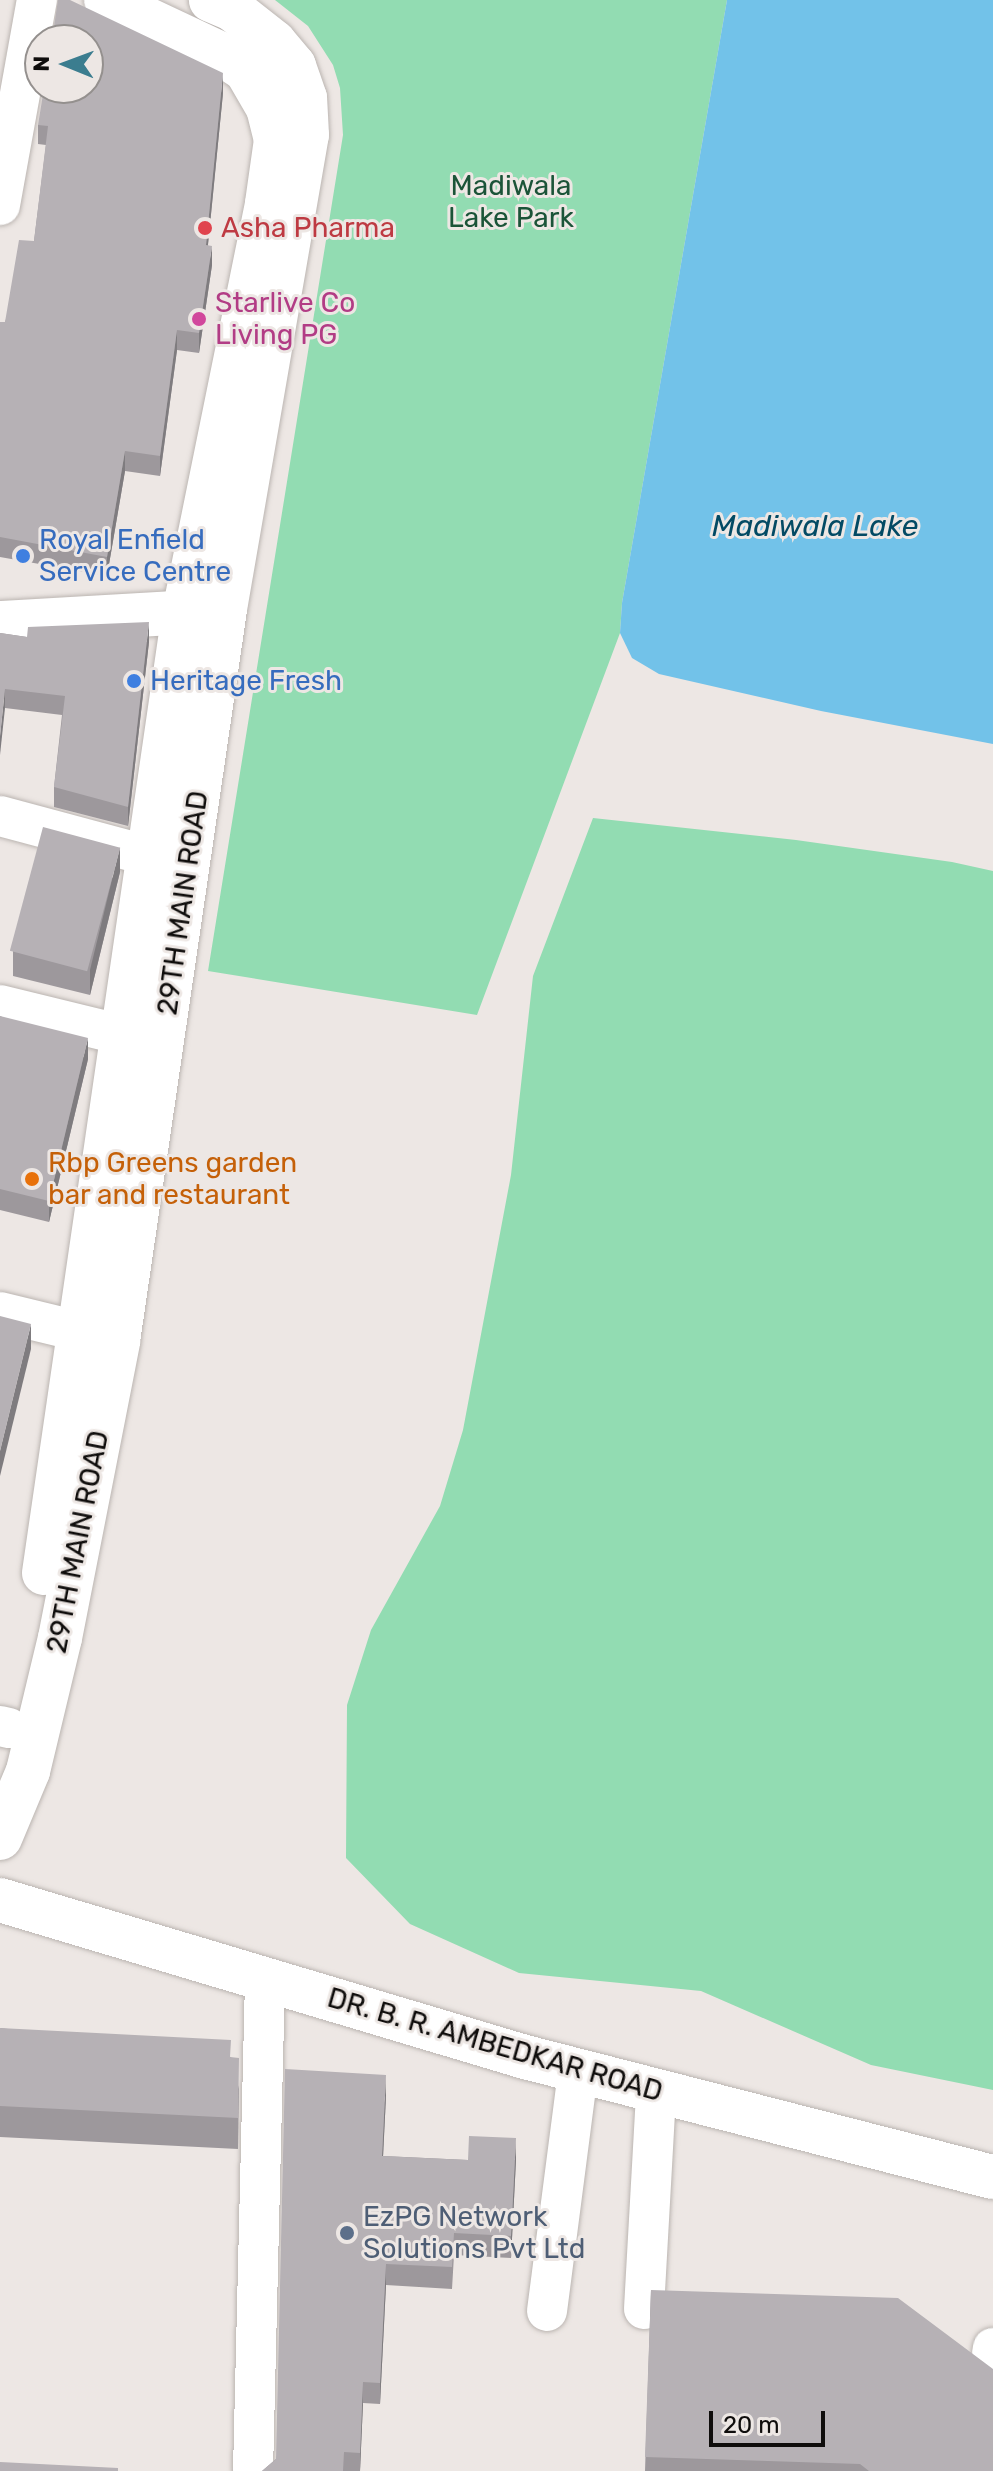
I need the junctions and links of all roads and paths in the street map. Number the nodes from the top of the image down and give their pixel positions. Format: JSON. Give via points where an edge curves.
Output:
{"nodes":[{"id":1,"x":37,"y":0,"type":"edge"},
{"id":2,"x":106,"y":0,"type":"edge"},
{"id":3,"x":211,"y":0,"type":"edge"},
{"id":4,"x":0,"y":205,"type":"edge"},
{"id":5,"x":205,"y":611,"type":"junction"},
{"id":6,"x":0,"y":623,"type":"edge"},
{"id":7,"x":0,"y":816,"type":"edge"},
{"id":8,"x":149,"y":856,"type":"junction"},
{"id":9,"x":0,"y":1005,"type":"edge"},
{"id":10,"x":123,"y":1035,"type":"junction"},
{"id":11,"x":0,"y":1312,"type":"edge"},
{"id":12,"x":78,"y":1331,"type":"junction"},
{"id":13,"x":3,"y":1737,"type":"edge"},
{"id":14,"x":0,"y":1838,"type":"edge"},
{"id":15,"x":0,"y":1900,"type":"edge"},
{"id":16,"x":265,"y":1979,"type":"junction"},
{"id":17,"x":578,"y":2071,"type":"junction"},
{"id":18,"x":656,"y":2092,"type":"junction"},
{"id":19,"x":993,"y":2177,"type":"edge"},
{"id":20,"x":644,"y":2309,"type":"dead end"},
{"id":21,"x":547,"y":2311,"type":"dead end"},
{"id":22,"x":253,"y":2471,"type":"edge"}],
"edges":[{"from":1,"to":4,"type":"street"},
{"from":2,"to":5,"type":"main road","name":"29TH MAIN ROAD","via":[[246,70],[264,98],[276,140]]},
{"from":3,"to":5,"type":"main road","name":"29TH MAIN ROAD","via":[[232,9],[274,42],[294,66],[305,98],[307,135]]},
{"from":5,"to":6,"type":"main road"},
{"from":5,"to":8,"type":"main road","name":"29TH MAIN ROAD"},
{"from":5,"to":14,"type":"main road","name":"29TH MAIN ROAD","via":[[118,1341],[60,1638],[28,1771]]},
{"from":7,"to":8,"type":"street"},
{"from":8,"to":10,"type":"main road","name":"29TH MAIN ROAD"},
{"from":9,"to":10,"type":"street"},
{"from":10,"to":12,"type":"main road","name":"29TH MAIN ROAD"},
{"from":11,"to":12,"type":"street"},
{"from":12,"to":13,"type":"main road","name":"29TH MAIN ROAD","via":[[38,1611]]},
{"from":15,"to":16,"type":"main road","name":"DR. B. R. AMBEDKAR ROAD"},
{"from":16,"to":17,"type":"main road","name":"DR. B. R. AMBEDKAR ROAD"},
{"from":16,"to":22,"type":"street"},
{"from":17,"to":18,"type":"main road","name":"DR. B. R. AMBEDKAR ROAD"},
{"from":17,"to":21,"type":"street"},
{"from":18,"to":19,"type":"main road","name":"DR. B. R. AMBEDKAR ROAD"},
{"from":18,"to":20,"type":"street"}]}
